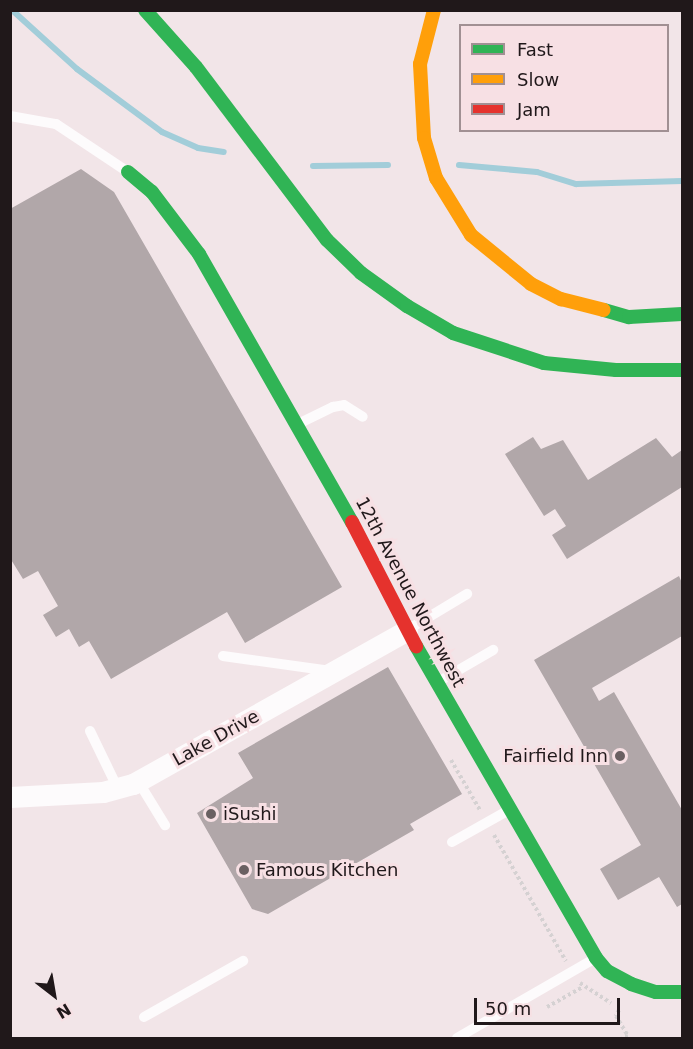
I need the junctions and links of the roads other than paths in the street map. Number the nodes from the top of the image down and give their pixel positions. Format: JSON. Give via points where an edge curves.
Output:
{"nodes":[{"id":1,"x":145,"y":10,"type":"edge"},
{"id":2,"x":435,"y":10,"type":"edge"},
{"id":3,"x":10,"y":116,"type":"edge"},
{"id":4,"x":128,"y":172,"type":"joint"},
{"id":5,"x":682,"y":314,"type":"edge"},
{"id":6,"x":682,"y":370,"type":"edge"},
{"id":7,"x":363,"y":417,"type":"dead end"},
{"id":8,"x":297,"y":424,"type":"junction"},
{"id":9,"x":467,"y":594,"type":"dead end"},
{"id":10,"x":407,"y":630,"type":"junction"},
{"id":11,"x":493,"y":650,"type":"dead end"},
{"id":12,"x":223,"y":656,"type":"dead end"},
{"id":13,"x":334,"y":671,"type":"junction"},
{"id":14,"x":437,"y":682,"type":"junction"},
{"id":15,"x":90,"y":731,"type":"dead end"},
{"id":16,"x":138,"y":781,"type":"junction"},
{"id":17,"x":118,"y":789,"type":"junction"},
{"id":18,"x":10,"y":797,"type":"edge"},
{"id":19,"x":510,"y":809,"type":"junction"},
{"id":20,"x":165,"y":825,"type":"dead end"},
{"id":21,"x":452,"y":842,"type":"dead end"},
{"id":22,"x":596,"y":958,"type":"junction"},
{"id":23,"x":243,"y":961,"type":"dead end"},
{"id":24,"x":682,"y":992,"type":"edge"},
{"id":25,"x":144,"y":1017,"type":"dead end"},
{"id":26,"x":457,"y":1038,"type":"edge"}],
"edges":[{"from":1,"to":6,"type":"main road","via":[[196,67],[327,240],[361,273],[408,306],[453,333],[544,363],[597,369]]},
{"from":2,"to":5,"type":"main road","via":[[420,64],[424,138],[436,178],[471,235],[531,284],[561,299],[629,317]]},
{"from":3,"to":4,"type":"lane","via":[[56,124]]},
{"from":4,"to":8,"type":"main road","name":"12th Avenue Northwest","via":[[176,220]]},
{"from":7,"to":8,"type":"lane","via":[[344,405],[333,406]]},
{"from":8,"to":10,"type":"main road","name":"12th Avenue Northwest","via":[[347,511]]},
{"from":9,"to":10,"type":"lane"},
{"from":10,"to":13,"type":"street","name":"Lake Drive"},
{"from":10,"to":14,"type":"main road","name":"12th Avenue Northwest"},
{"from":11,"to":14,"type":"lane"},
{"from":12,"to":13,"type":"lane"},
{"from":13,"to":16,"type":"street","name":"Lake Drive"},
{"from":14,"to":19,"type":"main road","name":"12th Avenue Northwest"},
{"from":15,"to":17,"type":"lane"},
{"from":16,"to":17,"type":"street","name":"Lake Drive"},
{"from":16,"to":20,"type":"lane"},
{"from":17,"to":18,"type":"street","name":"Lake Drive"},
{"from":19,"to":21,"type":"lane"},
{"from":19,"to":22,"type":"main road","name":"12th Avenue Northwest"},
{"from":22,"to":24,"type":"main road","name":"12th Avenue Northwest","via":[[607,971],[631,984],[656,992]]},
{"from":22,"to":26,"type":"lane"},
{"from":23,"to":25,"type":"lane"}]}
